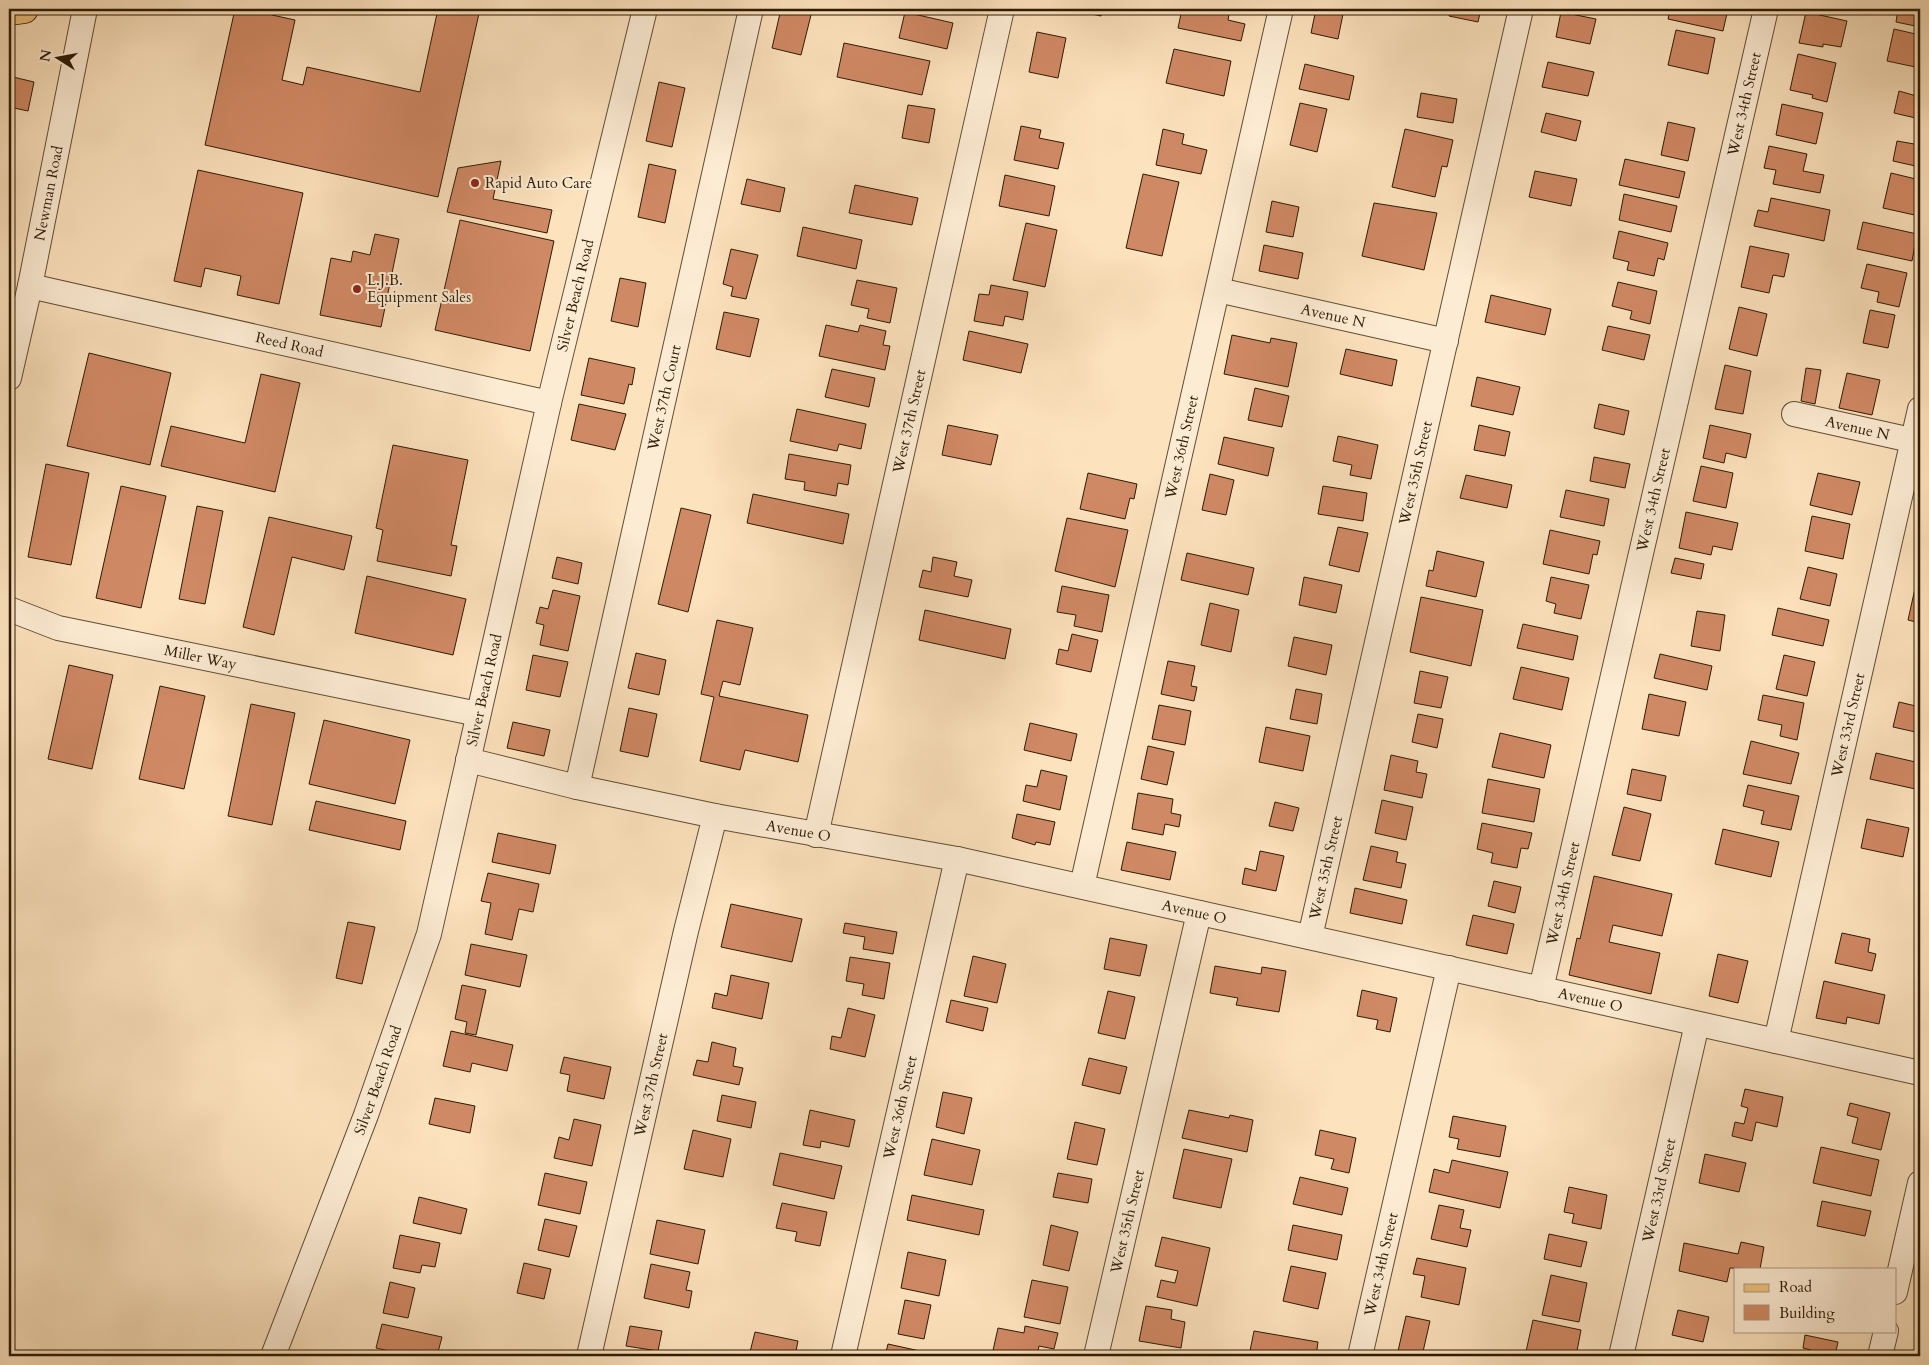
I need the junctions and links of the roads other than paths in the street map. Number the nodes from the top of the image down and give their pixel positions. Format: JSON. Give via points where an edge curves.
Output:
{"nodes":[{"id":1,"x":24,"y":9,"type":"edge"},
{"id":2,"x":85,"y":9,"type":"edge"},
{"id":3,"x":645,"y":9,"type":"edge"},
{"id":4,"x":751,"y":9,"type":"edge"},
{"id":5,"x":1002,"y":9,"type":"edge"},
{"id":6,"x":1281,"y":9,"type":"edge"},
{"id":7,"x":1521,"y":9,"type":"edge"},
{"id":8,"x":1766,"y":9,"type":"edge"},
{"id":9,"x":9,"y":11,"type":"edge"},
{"id":10,"x":30,"y":286,"type":"junction"},
{"id":11,"x":1218,"y":290,"type":"junction"},
{"id":12,"x":1446,"y":341,"type":"junction"},
{"id":13,"x":10,"y":366,"type":"edge"},
{"id":14,"x":550,"y":403,"type":"junction"},
{"id":15,"x":1920,"y":410,"type":"edge"},
{"id":16,"x":1794,"y":414,"type":"dead end"},
{"id":17,"x":1917,"y":441,"type":"edge"},
{"id":18,"x":9,"y":609,"type":"edge"},
{"id":19,"x":478,"y":714,"type":"junction"},
{"id":20,"x":468,"y":760,"type":"junction"},
{"id":21,"x":577,"y":787,"type":"junction"},
{"id":22,"x":715,"y":816,"type":"junction"},
{"id":23,"x":816,"y":834,"type":"junction"},
{"id":24,"x":958,"y":859,"type":"junction"},
{"id":25,"x":1082,"y":886,"type":"junction"},
{"id":26,"x":1199,"y":913,"type":"junction"},
{"id":27,"x":1310,"y":937,"type":"junction"},
{"id":28,"x":1449,"y":968,"type":"junction"},
{"id":29,"x":1541,"y":989,"type":"junction"},
{"id":30,"x":1698,"y":1024,"type":"junction"},
{"id":31,"x":1776,"y":1041,"type":"junction"},
{"id":32,"x":1920,"y":1073,"type":"edge"},
{"id":33,"x":1920,"y":1183,"type":"edge"},
{"id":34,"x":1896,"y":1288,"type":"edge"},
{"id":35,"x":1886,"y":1332,"type":"edge"},
{"id":36,"x":276,"y":1356,"type":"edge"},
{"id":37,"x":589,"y":1356,"type":"edge"},
{"id":38,"x":843,"y":1356,"type":"edge"},
{"id":39,"x":1096,"y":1356,"type":"edge"},
{"id":40,"x":1360,"y":1356,"type":"edge"},
{"id":41,"x":1621,"y":1356,"type":"edge"},
{"id":42,"x":1880,"y":1356,"type":"edge"}],
"edges":[{"from":1,"to":9,"type":"main road"},
{"from":2,"to":10,"type":"street","name":"Newman Road"},
{"from":3,"to":14,"type":"street","name":"Silver Beach Road"},
{"from":4,"to":21,"type":"street","name":"West 37th Court"},
{"from":5,"to":23,"type":"street","name":"West 37th Street"},
{"from":6,"to":11,"type":"street","name":"West 36th Street"},
{"from":7,"to":12,"type":"street","name":"West 35th Street"},
{"from":8,"to":29,"type":"street","name":"West 34th Street"},
{"from":10,"to":13,"type":"street","name":"Newman Road"},
{"from":10,"to":14,"type":"street","name":"Reed Road"},
{"from":11,"to":12,"type":"street","name":"Avenue N"},
{"from":11,"to":25,"type":"street","name":"West 36th Street"},
{"from":12,"to":27,"type":"street","name":"West 35th Street"},
{"from":14,"to":19,"type":"street","name":"Silver Beach Road"},
{"from":15,"to":17,"type":"street","name":"West 33rd Street"},
{"from":16,"to":17,"type":"street","name":"Avenue N"},
{"from":17,"to":31,"type":"street","name":"West 33rd Street"},
{"from":18,"to":19,"type":"street","name":"Miller Way","via":[[58,628]]},
{"from":19,"to":20,"type":"street","name":"Silver Beach Road"},
{"from":20,"to":21,"type":"street","name":"Avenue O"},
{"from":20,"to":36,"type":"street","name":"Silver Beach Road","via":[[429,934]]},
{"from":21,"to":22,"type":"street","name":"Avenue O"},
{"from":22,"to":23,"type":"street","name":"Avenue O"},
{"from":22,"to":37,"type":"street","name":"West 37th Street"},
{"from":23,"to":24,"type":"street","name":"Avenue O"},
{"from":24,"to":25,"type":"street","name":"Avenue O"},
{"from":24,"to":38,"type":"street","name":"West 36th Street"},
{"from":25,"to":26,"type":"street","name":"Avenue O"},
{"from":26,"to":27,"type":"street","name":"Avenue O"},
{"from":26,"to":39,"type":"street","name":"West 35th Street"},
{"from":27,"to":28,"type":"street","name":"Avenue O"},
{"from":28,"to":29,"type":"street","name":"Avenue O"},
{"from":28,"to":40,"type":"street","name":"West 34th Street"},
{"from":29,"to":30,"type":"street","name":"Avenue O"},
{"from":30,"to":31,"type":"street","name":"Avenue O"},
{"from":30,"to":41,"type":"street","name":"West 33rd Street"},
{"from":31,"to":32,"type":"street","name":"Avenue O"},
{"from":33,"to":34,"type":"street"},
{"from":35,"to":42,"type":"street"}]}
